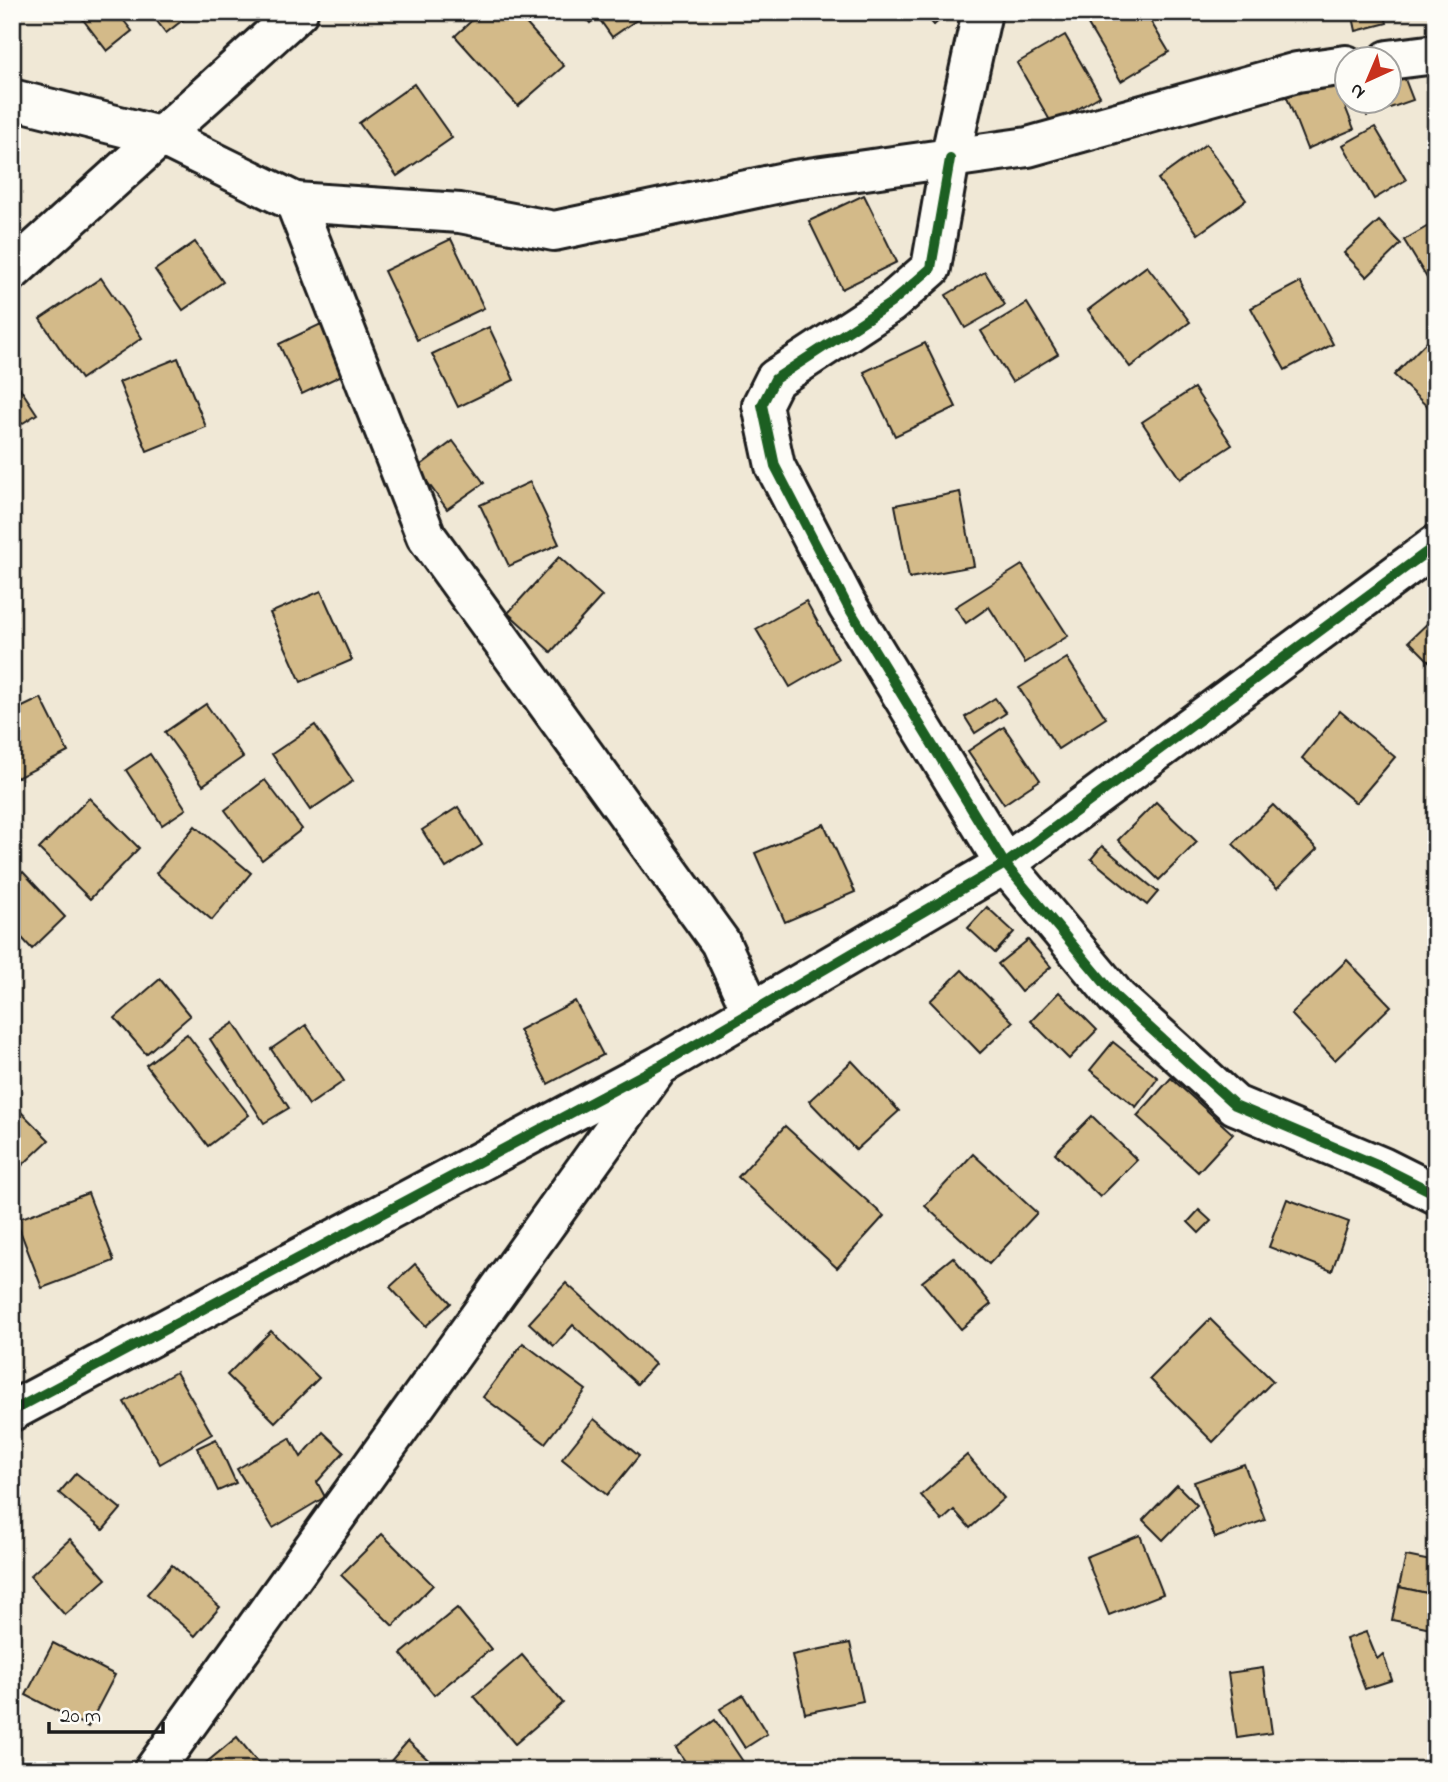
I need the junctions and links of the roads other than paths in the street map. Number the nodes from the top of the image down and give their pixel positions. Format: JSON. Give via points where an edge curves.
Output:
{"nodes":[{"id":1,"x":298,"y":12,"type":"edge"},
{"id":2,"x":982,"y":12,"type":"edge"},
{"id":3,"x":1436,"y":54,"type":"edge"},
{"id":4,"x":1402,"y":58,"type":"edge"},
{"id":5,"x":1332,"y":67,"type":"edge"},
{"id":6,"x":12,"y":99,"type":"edge"},
{"id":7,"x":163,"y":137,"type":"junction"},
{"id":8,"x":950,"y":159,"type":"junction"},
{"id":9,"x":295,"y":202,"type":"junction"},
{"id":10,"x":12,"y":271,"type":"edge"},
{"id":11,"x":1436,"y":545,"type":"edge"},
{"id":12,"x":1005,"y":864,"type":"junction"},
{"id":13,"x":752,"y":1012,"type":"junction"},
{"id":14,"x":660,"y":1066,"type":"junction"},
{"id":15,"x":1436,"y":1194,"type":"edge"},
{"id":16,"x":12,"y":1411,"type":"edge"},
{"id":17,"x":154,"y":1770,"type":"edge"}],
"edges":[{"from":1,"to":7,"type":"street"},
{"from":2,"to":8,"type":"street"},
{"from":3,"to":4,"type":"street"},
{"from":5,"to":8,"type":"street","via":[[1297,72],[1028,147]]},
{"from":6,"to":7,"type":"street"},
{"from":7,"to":9,"type":"street"},
{"from":7,"to":10,"type":"street"},
{"from":8,"to":9,"type":"street","via":[[794,180],[554,231],[460,213]]},
{"from":8,"to":12,"type":"street","via":[[931,268],[891,303],[775,379],[762,405],[775,466],[848,605]]},
{"from":9,"to":13,"type":"street","via":[[426,536],[720,942]]},
{"from":11,"to":12,"type":"street"},
{"from":12,"to":13,"type":"street"},
{"from":12,"to":15,"type":"street","via":[[1117,998],[1235,1105]]},
{"from":13,"to":14,"type":"street"},
{"from":14,"to":16,"type":"street"},
{"from":14,"to":17,"type":"street"}]}
